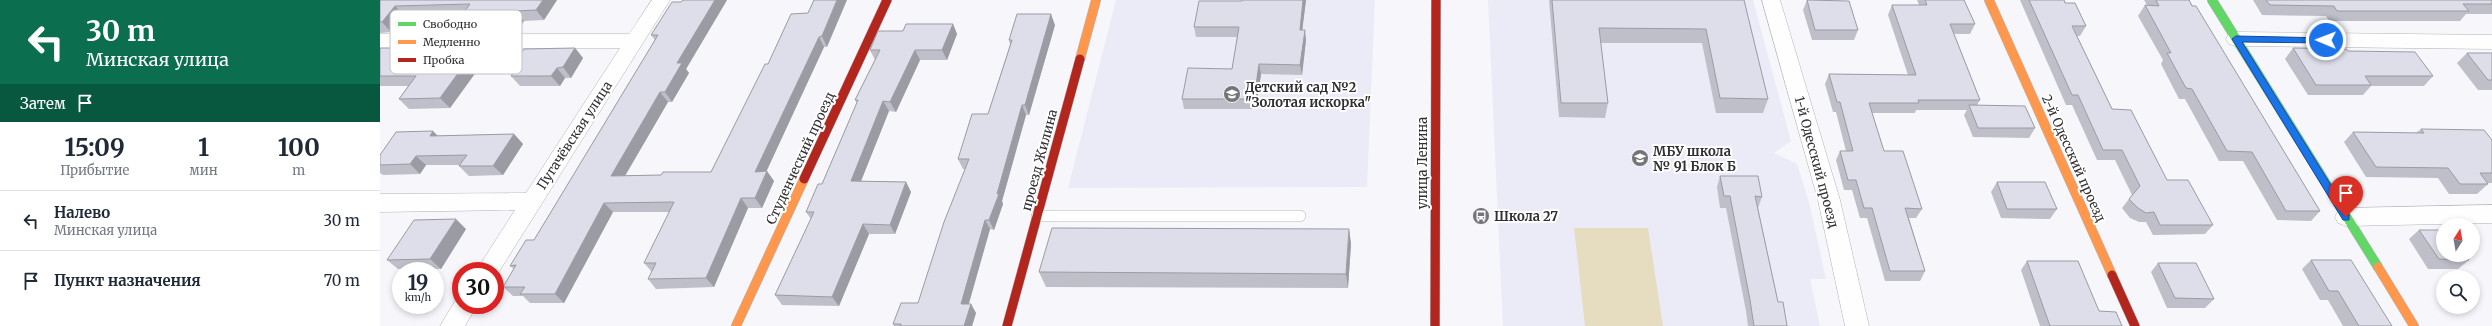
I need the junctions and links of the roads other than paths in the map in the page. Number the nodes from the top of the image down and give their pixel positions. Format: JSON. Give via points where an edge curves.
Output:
{"nodes":[{"id":1,"x":662,"y":0,"type":"edge"},
{"id":2,"x":887,"y":0,"type":"edge"},
{"id":3,"x":1096,"y":0,"type":"edge"},
{"id":4,"x":1436,"y":0,"type":"edge"},
{"id":5,"x":1771,"y":0,"type":"edge"},
{"id":6,"x":1989,"y":0,"type":"edge"},
{"id":7,"x":2212,"y":0,"type":"edge"},
{"id":8,"x":2236,"y":39,"type":"junction"},
{"id":9,"x":522,"y":41,"type":"edge"},
{"id":10,"x":635,"y":41,"type":"junction"},
{"id":11,"x":2492,"y":42,"type":"edge"},
{"id":12,"x":531,"y":201,"type":"junction"},
{"id":13,"x":380,"y":203,"type":"edge"},
{"id":14,"x":2492,"y":214,"type":"edge"},
{"id":15,"x":1037,"y":216,"type":"junction"},
{"id":16,"x":1300,"y":216,"type":"dead end"},
{"id":17,"x":2346,"y":217,"type":"junction"},
{"id":18,"x":493,"y":262,"type":"edge"},
{"id":19,"x":459,"y":314,"type":"edge"},
{"id":20,"x":452,"y":326,"type":"edge"},
{"id":21,"x":736,"y":326,"type":"edge"},
{"id":22,"x":1008,"y":326,"type":"edge"},
{"id":23,"x":1435,"y":326,"type":"edge"},
{"id":24,"x":1857,"y":326,"type":"edge"},
{"id":25,"x":2136,"y":326,"type":"edge"},
{"id":26,"x":2414,"y":326,"type":"edge"}],
"edges":[{"from":1,"to":10,"type":"street","name":"Пугачёвская улица"},
{"from":2,"to":21,"type":"street","name":"Студенческий проезд"},
{"from":3,"to":15,"type":"street","name":"проезд Жилина"},
{"from":4,"to":23,"type":"street","name":"улица Ленина"},
{"from":5,"to":24,"type":"street","name":"1-й Одесский проезд","via":[[1829,200]]},
{"from":6,"to":25,"type":"street","name":"2-й Одесский проезд"},
{"from":7,"to":8,"type":"street"},
{"from":8,"to":11,"type":"street"},
{"from":8,"to":17,"type":"street"},
{"from":9,"to":10,"type":"street"},
{"from":10,"to":12,"type":"street","name":"Пугачёвская улица"},
{"from":12,"to":13,"type":"street"},
{"from":12,"to":18,"type":"street","name":"Пугачёвская улица"},
{"from":14,"to":17,"type":"street"},
{"from":15,"to":16,"type":"lane"},
{"from":15,"to":22,"type":"street","name":"проезд Жилина"},
{"from":17,"to":26,"type":"street"},
{"from":19,"to":20,"type":"street"}]}
